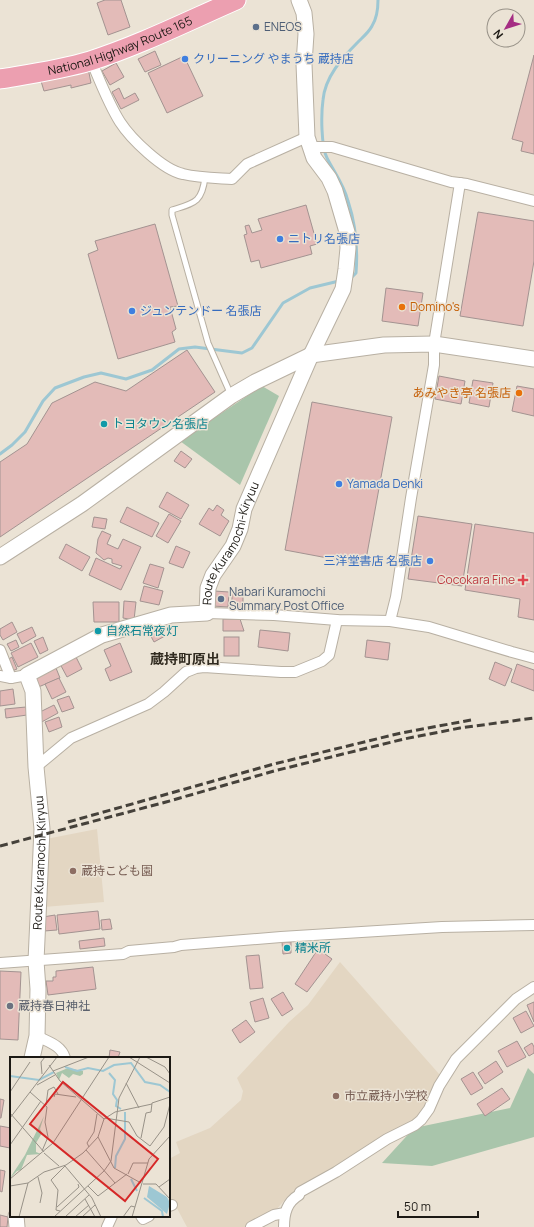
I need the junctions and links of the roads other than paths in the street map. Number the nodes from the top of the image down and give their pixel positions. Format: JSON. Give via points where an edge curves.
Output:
{"nodes":[{"id":1,"x":236,"y":0,"type":"edge"},
{"id":2,"x":299,"y":0,"type":"edge"},
{"id":3,"x":90,"y":60,"type":"junction"},
{"id":4,"x":0,"y":78,"type":"edge"},
{"id":5,"x":308,"y":142,"type":"junction"},
{"id":6,"x":206,"y":177,"type":"junction"},
{"id":7,"x":460,"y":183,"type":"junction"},
{"id":8,"x":534,"y":201,"type":"edge"},
{"id":9,"x":434,"y":344,"type":"junction"},
{"id":10,"x":311,"y":355,"type":"junction"},
{"id":11,"x":534,"y":359,"type":"edge"},
{"id":12,"x":231,"y":396,"type":"junction"},
{"id":13,"x":0,"y":556,"type":"edge"},
{"id":14,"x":207,"y":613,"type":"junction"},
{"id":15,"x":337,"y":620,"type":"junction"},
{"id":16,"x":390,"y":621,"type":"junction"},
{"id":17,"x":0,"y":650,"type":"edge"},
{"id":18,"x":534,"y":658,"type":"edge"},
{"id":19,"x":28,"y":675,"type":"junction"},
{"id":20,"x":0,"y":676,"type":"edge"},
{"id":21,"x":11,"y":678,"type":"junction"},
{"id":22,"x":36,"y":767,"type":"junction"},
{"id":23,"x":534,"y":925,"type":"edge"},
{"id":24,"x":36,"y":961,"type":"junction"},
{"id":25,"x":0,"y":964,"type":"edge"},
{"id":26,"x":534,"y":987,"type":"edge"},
{"id":27,"x":37,"y":1036,"type":"junction"},
{"id":28,"x":32,"y":1057,"type":"edge"},
{"id":29,"x":65,"y":1057,"type":"edge"},
{"id":30,"x":285,"y":1213,"type":"junction"},
{"id":31,"x":16,"y":1217,"type":"edge"},
{"id":32,"x":112,"y":1217,"type":"edge"},
{"id":33,"x":17,"y":1227,"type":"edge"},
{"id":34,"x":107,"y":1227,"type":"edge"},
{"id":35,"x":251,"y":1227,"type":"edge"},
{"id":36,"x":284,"y":1227,"type":"edge"}],
"edges":[{"from":1,"to":3,"type":"highway","name":"National Highway Route 165","via":[[143,41]]},
{"from":2,"to":5,"type":"main road","name":"Route Kuramochi-Kiryuu","via":[[306,29],[304,64]]},
{"from":3,"to":4,"type":"highway","name":"National Highway Route 165","via":[[54,70]]},
{"from":3,"to":6,"type":"street","via":[[120,123],[139,144],[159,162],[174,171]]},
{"from":5,"to":6,"type":"street","via":[[246,164],[232,180]]},
{"from":5,"to":7,"type":"street"},
{"from":5,"to":10,"type":"main road","name":"Route Kuramochi-Kiryuu","via":[[314,158],[335,191],[347,232],[348,248],[343,289]]},
{"from":6,"to":12,"type":"lane","via":[[204,191],[199,197],[190,204],[172,210],[172,215],[208,343]]},
{"from":7,"to":8,"type":"street"},
{"from":7,"to":9,"type":"street"},
{"from":9,"to":10,"type":"main road","via":[[384,345]]},
{"from":9,"to":11,"type":"main road"},
{"from":9,"to":16,"type":"street","via":[[434,364]]},
{"from":10,"to":12,"type":"main road"},
{"from":10,"to":14,"type":"main road","name":"Route Kuramochi-Kiryuu","via":[[244,509],[233,546],[213,575],[208,588]]},
{"from":12,"to":13,"type":"main road","via":[[82,504]]},
{"from":14,"to":15,"type":"street"},
{"from":14,"to":19,"type":"main road","name":"Route Kuramochi-Kiryuu","via":[[171,616],[102,635]]},
{"from":15,"to":16,"type":"street"},
{"from":15,"to":22,"type":"street","via":[[329,655],[322,661],[290,672],[204,667],[190,669],[153,701],[71,738]]},
{"from":16,"to":18,"type":"street","via":[[429,627]]},
{"from":17,"to":21,"type":"street"},
{"from":19,"to":21,"type":"street"},
{"from":19,"to":22,"type":"main road","name":"Route Kuramochi-Kiryuu","via":[[33,692]]},
{"from":20,"to":21,"type":"street"},
{"from":22,"to":24,"type":"main road","name":"Route Kuramochi-Kiryuu","via":[[42,829]]},
{"from":23,"to":24,"type":"street","via":[[442,927],[281,937]]},
{"from":24,"to":25,"type":"street"},
{"from":24,"to":27,"type":"main road","name":"Route Kuramochi-Kiryuu"},
{"from":26,"to":30,"type":"street","via":[[516,999],[456,1059],[428,1109],[415,1125],[300,1192],[300,1195],[293,1198]]},
{"from":27,"to":28,"type":"main road","name":"Route Kuramochi-Kiryuu"},
{"from":27,"to":29,"type":"street","via":[[57,1046]]},
{"from":30,"to":35,"type":"street","via":[[274,1215]]},
{"from":30,"to":36,"type":"street"},
{"from":31,"to":33,"type":"main road"},
{"from":32,"to":34,"type":"street"}]}
